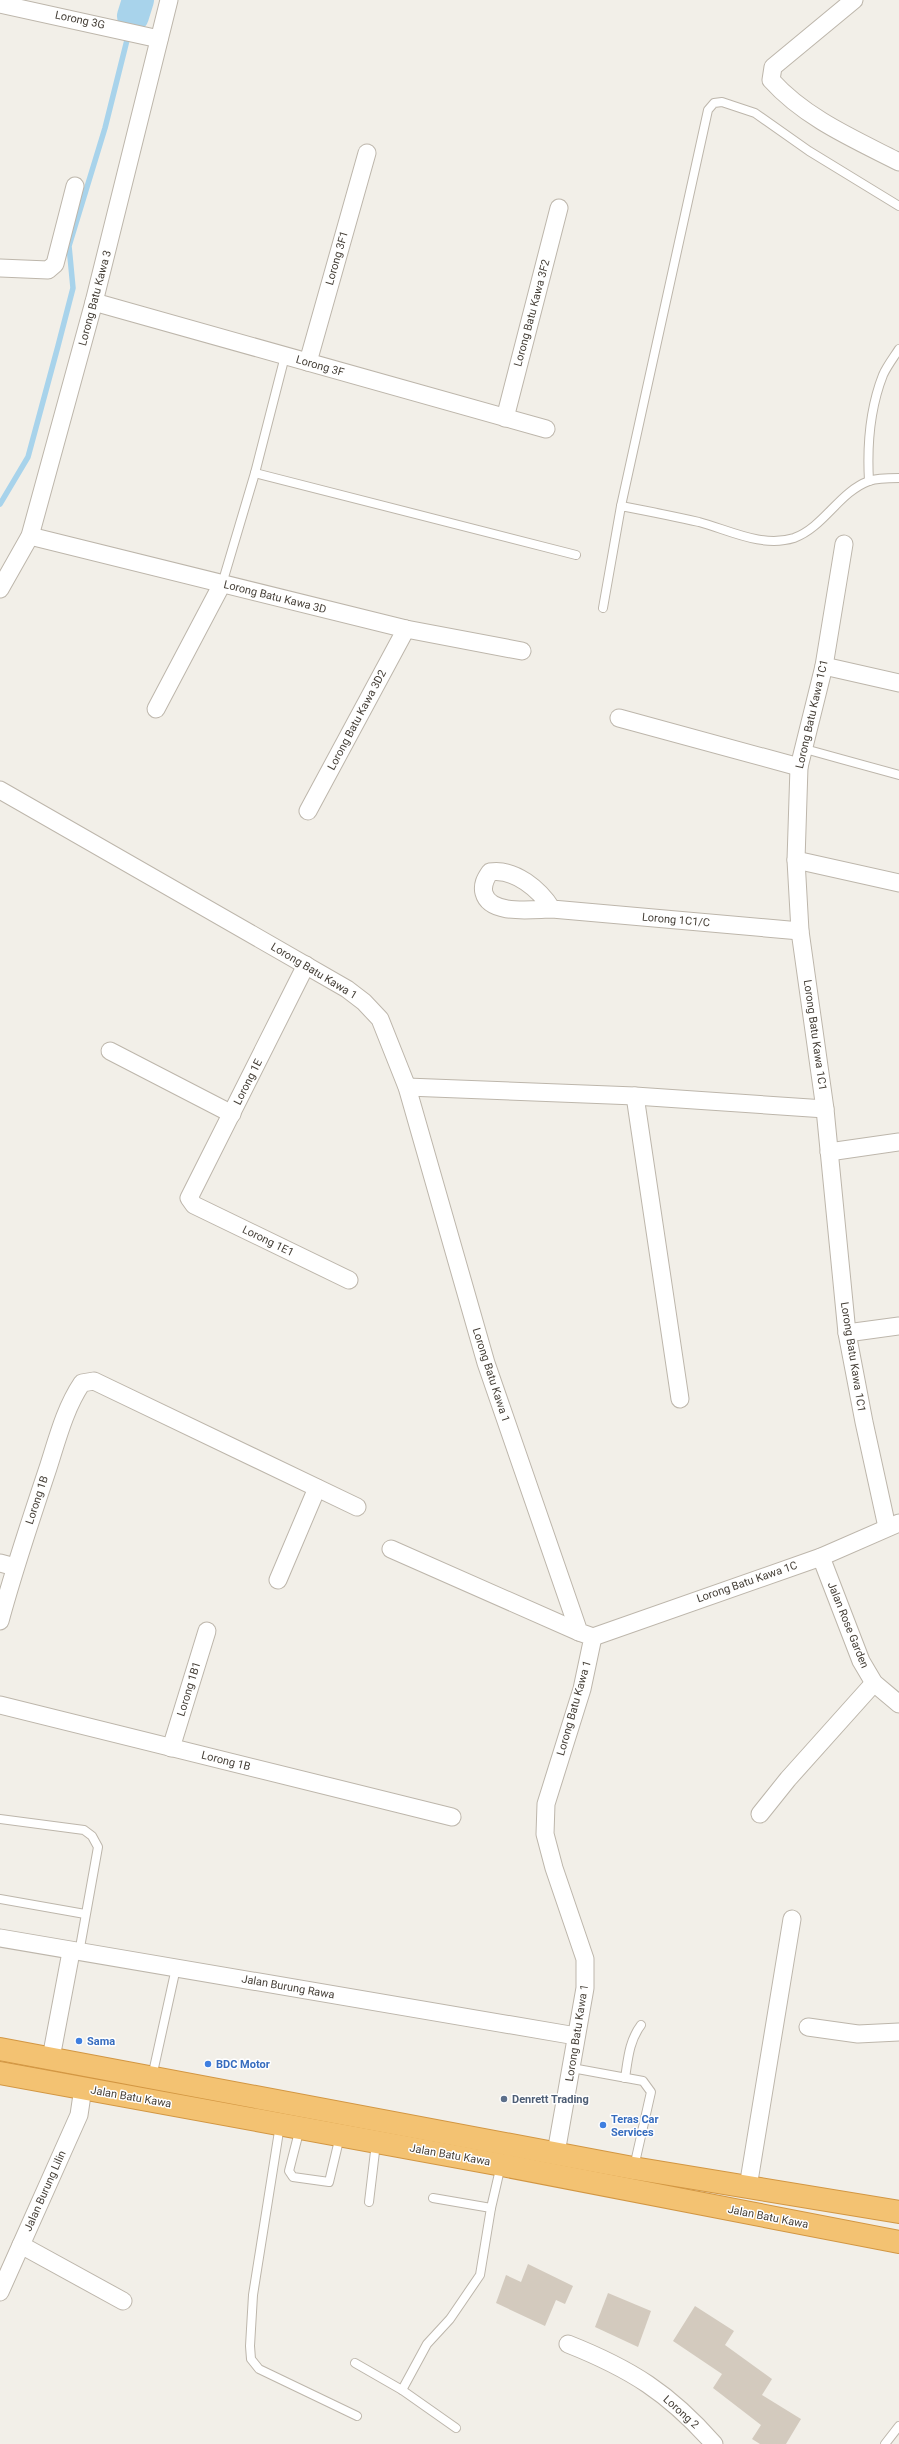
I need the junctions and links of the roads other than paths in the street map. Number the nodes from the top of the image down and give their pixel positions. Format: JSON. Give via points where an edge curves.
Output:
{"nodes":[{"id":1,"x":169,"y":0,"type":"edge"},
{"id":2,"x":854,"y":0,"type":"edge"},
{"id":3,"x":0,"y":4,"type":"edge"},
{"id":4,"x":159,"y":39,"type":"junction"},
{"id":5,"x":367,"y":153,"type":"dead end"},
{"id":6,"x":899,"y":162,"type":"edge"},
{"id":7,"x":75,"y":186,"type":"dead end"},
{"id":8,"x":899,"y":206,"type":"edge"},
{"id":9,"x":559,"y":208,"type":"dead end"},
{"id":10,"x":0,"y":268,"type":"edge"},
{"id":11,"x":94,"y":302,"type":"junction"},
{"id":12,"x":899,"y":349,"type":"edge"},
{"id":13,"x":285,"y":356,"type":"junction"},
{"id":14,"x":308,"y":362,"type":"junction"},
{"id":15,"x":505,"y":418,"type":"junction"},
{"id":16,"x":546,"y":429,"type":"dead end"},
{"id":17,"x":255,"y":473,"type":"junction"},
{"id":18,"x":899,"y":478,"type":"edge"},
{"id":19,"x":869,"y":481,"type":"junction"},
{"id":20,"x":621,"y":506,"type":"junction"},
{"id":21,"x":30,"y":536,"type":"junction"},
{"id":22,"x":844,"y":544,"type":"dead end"},
{"id":23,"x":576,"y":555,"type":"dead end"},
{"id":24,"x":222,"y":584,"type":"junction"},
{"id":25,"x":0,"y":589,"type":"edge"},
{"id":26,"x":603,"y":608,"type":"dead end"},
{"id":27,"x":406,"y":629,"type":"junction"},
{"id":28,"x":522,"y":651,"type":"dead end"},
{"id":29,"x":824,"y":666,"type":"junction"},
{"id":30,"x":899,"y":683,"type":"edge"},
{"id":31,"x":156,"y":709,"type":"dead end"},
{"id":32,"x":619,"y":718,"type":"dead end"},
{"id":33,"x":805,"y":749,"type":"junction"},
{"id":34,"x":799,"y":767,"type":"junction"},
{"id":35,"x":899,"y":775,"type":"edge"},
{"id":36,"x":0,"y":790,"type":"edge"},
{"id":37,"x":308,"y":811,"type":"dead end"},
{"id":38,"x":796,"y":860,"type":"junction"},
{"id":39,"x":899,"y":883,"type":"edge"},
{"id":40,"x":552,"y":909,"type":"dead end"},
{"id":41,"x":800,"y":931,"type":"junction"},
{"id":42,"x":306,"y":965,"type":"junction"},
{"id":43,"x":110,"y":1051,"type":"dead end"},
{"id":44,"x":407,"y":1087,"type":"junction"},
{"id":45,"x":635,"y":1096,"type":"junction"},
{"id":46,"x":825,"y":1109,"type":"junction"},
{"id":47,"x":232,"y":1114,"type":"junction"},
{"id":48,"x":899,"y":1142,"type":"edge"},
{"id":49,"x":829,"y":1152,"type":"junction"},
{"id":50,"x":189,"y":1198,"type":"joint"},
{"id":51,"x":349,"y":1280,"type":"dead end"},
{"id":52,"x":899,"y":1326,"type":"edge"},
{"id":53,"x":847,"y":1333,"type":"junction"},
{"id":54,"x":680,"y":1399,"type":"dead end"},
{"id":55,"x":317,"y":1488,"type":"junction"},
{"id":56,"x":357,"y":1507,"type":"dead end"},
{"id":57,"x":893,"y":1525,"type":"edge"},
{"id":58,"x":391,"y":1549,"type":"dead end"},
{"id":59,"x":821,"y":1557,"type":"junction"},
{"id":60,"x":7,"y":1565,"type":"edge"},
{"id":61,"x":278,"y":1580,"type":"dead end"},
{"id":62,"x":0,"y":1621,"type":"edge"},
{"id":63,"x":206,"y":1631,"type":"dead end"},
{"id":64,"x":586,"y":1635,"type":"junction"},
{"id":65,"x":874,"y":1683,"type":"junction"},
{"id":66,"x":899,"y":1704,"type":"edge"},
{"id":67,"x":0,"y":1705,"type":"edge"},
{"id":68,"x":171,"y":1748,"type":"junction"},
{"id":69,"x":760,"y":1814,"type":"dead end"},
{"id":70,"x":452,"y":1817,"type":"dead end"},
{"id":71,"x":0,"y":1819,"type":"edge"},
{"id":72,"x":0,"y":1899,"type":"edge"},
{"id":73,"x":85,"y":1914,"type":"junction"},
{"id":74,"x":792,"y":1919,"type":"dead end"},
{"id":75,"x":0,"y":1938,"type":"edge"},
{"id":76,"x":75,"y":1952,"type":"junction"},
{"id":77,"x":176,"y":1968,"type":"junction"},
{"id":78,"x":641,"y":2025,"type":"dead end"},
{"id":79,"x":808,"y":2027,"type":"dead end"},
{"id":80,"x":899,"y":2032,"type":"edge"},
{"id":81,"x":576,"y":2036,"type":"junction"},
{"id":82,"x":0,"y":2049,"type":"edge"},
{"id":83,"x":52,"y":2058,"type":"junction"},
{"id":84,"x":572,"y":2068,"type":"junction"},
{"id":85,"x":0,"y":2073,"type":"edge"},
{"id":86,"x":152,"y":2077,"type":"junction"},
{"id":87,"x":624,"y":2078,"type":"junction"},
{"id":88,"x":83,"y":2088,"type":"junction"},
{"id":89,"x":290,"y":2126,"type":"junction"},
{"id":90,"x":341,"y":2135,"type":"junction"},
{"id":91,"x":377,"y":2142,"type":"junction"},
{"id":92,"x":556,"y":2153,"type":"junction"},
{"id":93,"x":502,"y":2164,"type":"junction"},
{"id":94,"x":633,"y":2168,"type":"junction"},
{"id":95,"x":748,"y":2188,"type":"junction"},
{"id":96,"x":433,"y":2198,"type":"dead end"},
{"id":97,"x":369,"y":2202,"type":"dead end"},
{"id":98,"x":491,"y":2208,"type":"junction"},
{"id":99,"x":899,"y":2212,"type":"edge"},
{"id":100,"x":899,"y":2242,"type":"edge"},
{"id":101,"x":21,"y":2245,"type":"junction"},
{"id":102,"x":0,"y":2292,"type":"edge"},
{"id":103,"x":122,"y":2301,"type":"dead end"},
{"id":104,"x":568,"y":2344,"type":"dead end"},
{"id":105,"x":355,"y":2363,"type":"dead end"},
{"id":106,"x":402,"y":2390,"type":"junction"},
{"id":107,"x":357,"y":2416,"type":"dead end"},
{"id":108,"x":899,"y":2426,"type":"edge"},
{"id":109,"x":456,"y":2428,"type":"dead end"},
{"id":110,"x":714,"y":2444,"type":"edge"},
{"id":111,"x":885,"y":2444,"type":"edge"}],
"edges":[{"from":1,"to":4,"type":"street","name":"Lorong Batu Kawa 3"},
{"from":2,"to":6,"type":"street","via":[[772,67],[771,80],[784,95],[826,124]]},
{"from":3,"to":4,"type":"street","name":"Lorong 3G"},
{"from":4,"to":11,"type":"street","name":"Lorong Batu Kawa 3"},
{"from":5,"to":14,"type":"street","name":"Lorong 3F1"},
{"from":7,"to":10,"type":"street","via":[[55,264],[48,270]]},
{"from":8,"to":20,"type":"lane","via":[[809,151],[754,113],[722,102],[714,103],[708,110]]},
{"from":9,"to":15,"type":"street","name":"Lorong Batu Kawa 3F2"},
{"from":11,"to":13,"type":"street","name":"Lorong 3F"},
{"from":11,"to":21,"type":"street","name":"Lorong Batu Kawa 3"},
{"from":12,"to":19,"type":"lane","via":[[883,374],[874,407],[868,455]]},
{"from":13,"to":14,"type":"street","name":"Lorong 3F"},
{"from":13,"to":17,"type":"lane"},
{"from":14,"to":15,"type":"street","name":"Lorong 3F"},
{"from":15,"to":16,"type":"street","name":"Lorong 3F"},
{"from":17,"to":23,"type":"lane"},
{"from":17,"to":24,"type":"lane"},
{"from":18,"to":19,"type":"lane"},
{"from":19,"to":20,"type":"lane","via":[[850,492],[817,524],[794,538],[774,541]]},
{"from":20,"to":26,"type":"lane"},
{"from":21,"to":24,"type":"street","name":"Lorong Batu Kawa 3D"},
{"from":21,"to":25,"type":"street","name":"Lorong Batu Kawa 3"},
{"from":22,"to":29,"type":"street","name":"Lorong Batu Kawa 1C1"},
{"from":24,"to":27,"type":"street","name":"Lorong Batu Kawa 3D"},
{"from":24,"to":31,"type":"street"},
{"from":27,"to":28,"type":"street","name":"Lorong Batu Kawa 3D"},
{"from":27,"to":37,"type":"street","name":"Lorong Batu Kawa 3D2"},
{"from":29,"to":30,"type":"street"},
{"from":29,"to":33,"type":"street","name":"Lorong Batu Kawa 1C1"},
{"from":32,"to":34,"type":"street"},
{"from":33,"to":34,"type":"street","name":"Lorong Batu Kawa 1C1"},
{"from":33,"to":35,"type":"lane"},
{"from":34,"to":38,"type":"street","name":"Lorong Batu Kawa 1C1"},
{"from":36,"to":42,"type":"street","name":"Lorong Batu Kawa 1"},
{"from":38,"to":39,"type":"street"},
{"from":38,"to":41,"type":"street","name":"Lorong Batu Kawa 1C1"},
{"from":40,"to":41,"type":"street","name":"Lorong 1C1/C"},
{"from":41,"to":46,"type":"street","name":"Lorong Batu Kawa 1C1"},
{"from":42,"to":44,"type":"street","name":"Lorong Batu Kawa 1","via":[[347,989],[380,1019]]},
{"from":42,"to":47,"type":"street","name":"Lorong 1E"},
{"from":43,"to":47,"type":"street"},
{"from":44,"to":45,"type":"street"},
{"from":44,"to":64,"type":"street","name":"Lorong Batu Kawa 1","via":[[486,1363]]},
{"from":45,"to":46,"type":"street"},
{"from":45,"to":54,"type":"street"},
{"from":46,"to":49,"type":"street","name":"Lorong Batu Kawa 1C1"},
{"from":47,"to":50,"type":"street","name":"Lorong 1E"},
{"from":48,"to":49,"type":"street"},
{"from":49,"to":53,"type":"street","name":"Lorong Batu Kawa 1C1"},
{"from":50,"to":51,"type":"street","name":"Lorong 1E1","via":[[194,1205]]},
{"from":52,"to":53,"type":"street"},
{"from":53,"to":57,"type":"street","name":"Lorong Batu Kawa 1C1","via":[[864,1422]]},
{"from":55,"to":56,"type":"street"},
{"from":55,"to":60,"type":"street","name":"Lorong 1B","via":[[94,1382],[82,1383],[71,1402]]},
{"from":55,"to":61,"type":"street"},
{"from":57,"to":59,"type":"street","name":"Lorong Batu Kawa 1C"},
{"from":58,"to":64,"type":"street"},
{"from":59,"to":64,"type":"street","name":"Lorong Batu Kawa 1C"},
{"from":59,"to":65,"type":"street","name":"Jalan Rose Garden","via":[[848,1630]]},
{"from":60,"to":62,"type":"street","name":"Lorong 1B"},
{"from":63,"to":68,"type":"street","name":"Lorong 1B1"},
{"from":64,"to":81,"type":"street","name":"Lorong Batu Kawa 1","via":[[582,1689],[546,1804],[545,1834],[585,1959],[585,1988]]},
{"from":65,"to":66,"type":"street","name":"Jalan Rose Garden"},
{"from":65,"to":69,"type":"street"},
{"from":67,"to":68,"type":"street","name":"Lorong 1B"},
{"from":68,"to":70,"type":"street","name":"Lorong 1B"},
{"from":71,"to":73,"type":"lane","via":[[84,1830],[92,1836],[98,1848]]},
{"from":72,"to":73,"type":"lane"},
{"from":73,"to":76,"type":"lane"},
{"from":74,"to":95,"type":"street"},
{"from":75,"to":76,"type":"street","name":"Jalan Burung Rawa"},
{"from":76,"to":77,"type":"street","name":"Jalan Burung Rawa"},
{"from":76,"to":83,"type":"street"},
{"from":77,"to":81,"type":"street","name":"Jalan Burung Rawa"},
{"from":77,"to":86,"type":"lane"},
{"from":78,"to":87,"type":"lane","via":[[631,2040]]},
{"from":79,"to":80,"type":"street","via":[[858,2034]]},
{"from":81,"to":84,"type":"street","name":"Lorong Batu Kawa 1"},
{"from":82,"to":83,"type":"highway","name":"Jalan Batu Kawa"},
{"from":83,"to":86,"type":"highway","name":"Jalan Batu Kawa"},
{"from":84,"to":87,"type":"lane"},
{"from":84,"to":92,"type":"street","name":"Lorong Batu Kawa 1"},
{"from":85,"to":88,"type":"highway","name":"Jalan Batu Kawa"},
{"from":86,"to":92,"type":"highway","name":"Jalan Batu Kawa"},
{"from":87,"to":94,"type":"lane","via":[[644,2081],[651,2092]]},
{"from":88,"to":89,"type":"highway","name":"Jalan Batu Kawa"},
{"from":88,"to":101,"type":"street","name":"Jalan Burung Lilin","via":[[79,2115]]},
{"from":89,"to":90,"type":"highway","name":"Jalan Batu Kawa"},
{"from":89,"to":90,"type":"lane","via":[[290,2171],[293,2177],[329,2182]]},
{"from":89,"to":107,"type":"lane","via":[[252,2295],[251,2359],[259,2369]]},
{"from":90,"to":91,"type":"highway","name":"Jalan Batu Kawa"},
{"from":91,"to":93,"type":"highway","name":"Jalan Batu Kawa"},
{"from":91,"to":97,"type":"lane"},
{"from":92,"to":94,"type":"highway","name":"Jalan Batu Kawa"},
{"from":93,"to":98,"type":"lane"},
{"from":93,"to":100,"type":"highway","name":"Jalan Batu Kawa"},
{"from":94,"to":95,"type":"highway","name":"Jalan Batu Kawa"},
{"from":95,"to":99,"type":"highway","name":"Jalan Batu Kawa"},
{"from":96,"to":98,"type":"lane"},
{"from":98,"to":106,"type":"lane","via":[[480,2275],[450,2319],[427,2344]]},
{"from":101,"to":102,"type":"street","name":"Jalan Burung Lilin"},
{"from":101,"to":103,"type":"street"},
{"from":104,"to":110,"type":"street","name":"Lorong 2","via":[[604,2358],[646,2381],[681,2410]]},
{"from":105,"to":106,"type":"lane"},
{"from":106,"to":109,"type":"lane"},
{"from":108,"to":111,"type":"lane"}]}
